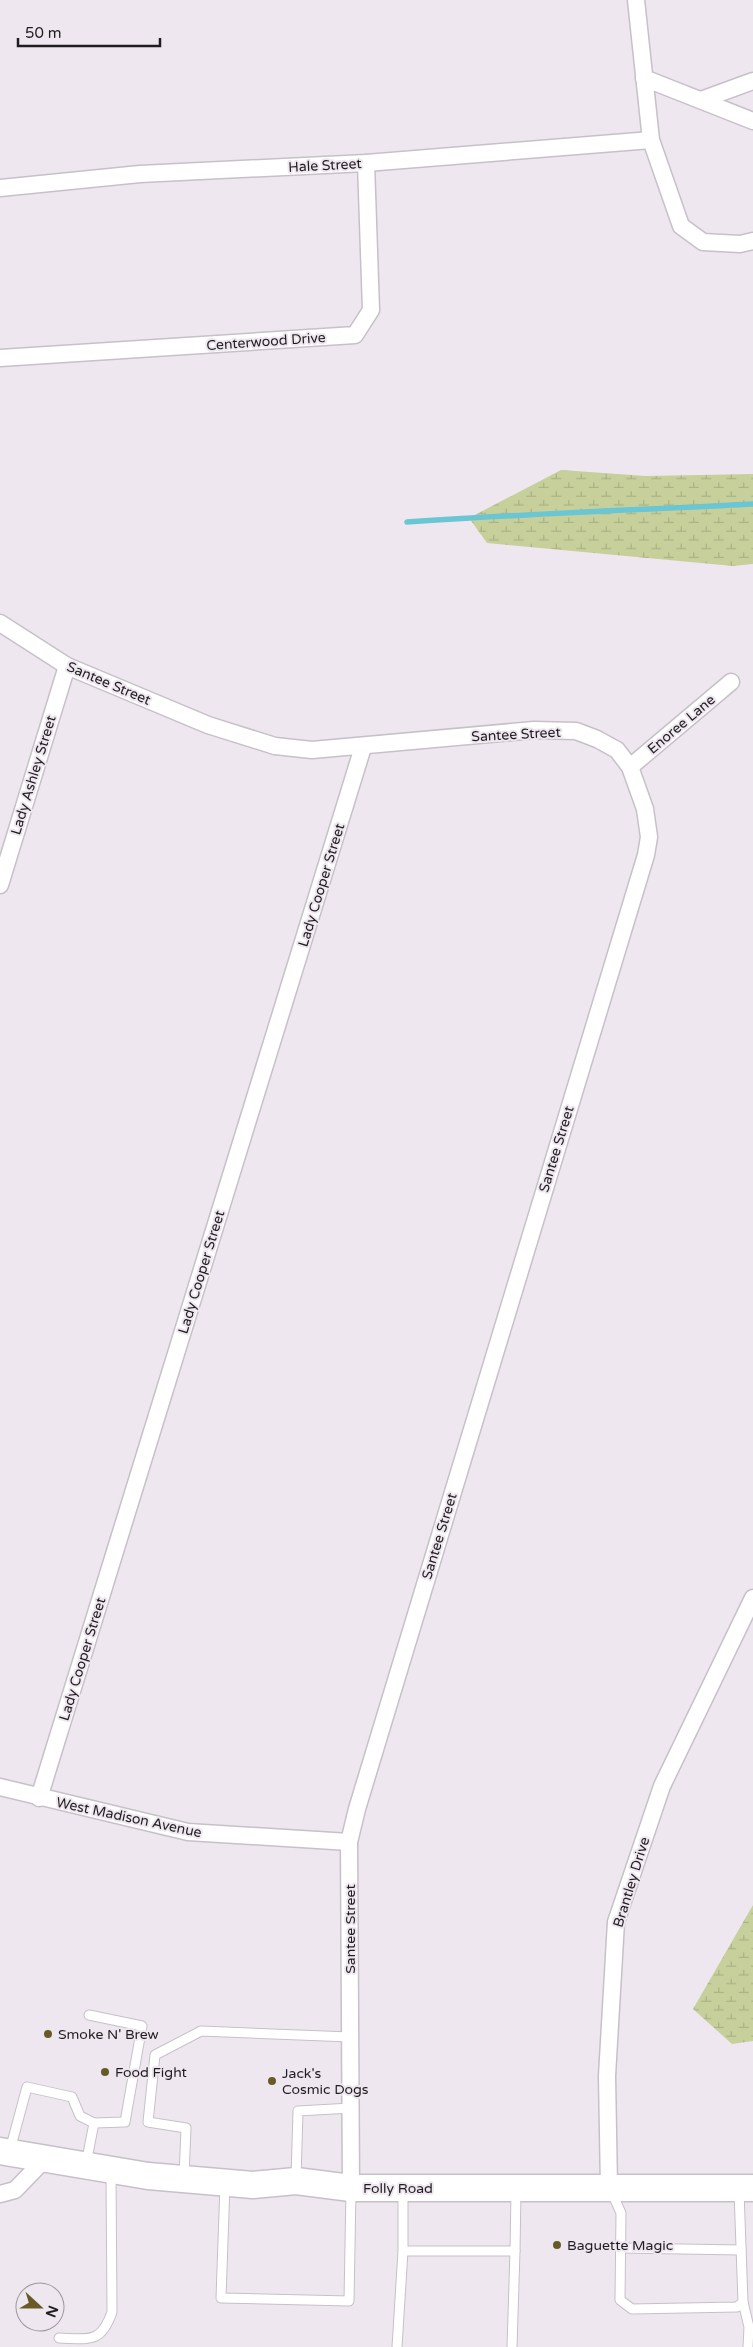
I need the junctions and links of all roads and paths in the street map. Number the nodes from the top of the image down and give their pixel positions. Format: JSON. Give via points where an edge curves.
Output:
{"nodes":[{"id":1,"x":636,"y":0,"type":"edge"},
{"id":2,"x":644,"y":78,"type":"junction"},
{"id":3,"x":753,"y":81,"type":"edge"},
{"id":4,"x":702,"y":100,"type":"junction"},
{"id":5,"x":753,"y":121,"type":"edge"},
{"id":6,"x":651,"y":140,"type":"junction"},
{"id":7,"x":366,"y":163,"type":"junction"},
{"id":8,"x":0,"y":188,"type":"edge"},
{"id":9,"x":753,"y":241,"type":"edge"},
{"id":10,"x":0,"y":358,"type":"edge"},
{"id":11,"x":0,"y":624,"type":"edge"},
{"id":12,"x":67,"y":666,"type":"junction"},
{"id":13,"x":731,"y":682,"type":"dead end"},
{"id":14,"x":363,"y":747,"type":"junction"},
{"id":15,"x":630,"y":767,"type":"junction"},
{"id":16,"x":0,"y":885,"type":"edge"},
{"id":17,"x":753,"y":1598,"type":"edge"},
{"id":18,"x":0,"y":1787,"type":"edge"},
{"id":19,"x":39,"y":1798,"type":"junction"},
{"id":20,"x":349,"y":1842,"type":"junction"},
{"id":21,"x":89,"y":2015,"type":"dead end"},
{"id":22,"x":350,"y":2038,"type":"junction"},
{"id":23,"x":351,"y":2108,"type":"junction"},
{"id":24,"x":94,"y":2123,"type":"junction"},
{"id":25,"x":5,"y":2152,"type":"edge"},
{"id":26,"x":45,"y":2159,"type":"junction"},
{"id":27,"x":85,"y":2166,"type":"junction"},
{"id":28,"x":111,"y":2170,"type":"junction"},
{"id":29,"x":184,"y":2179,"type":"junction"},
{"id":30,"x":296,"y":2181,"type":"junction"},
{"id":31,"x":225,"y":2182,"type":"junction"},
{"id":32,"x":351,"y":2188,"type":"junction"},
{"id":33,"x":403,"y":2188,"type":"junction"},
{"id":34,"x":516,"y":2188,"type":"junction"},
{"id":35,"x":609,"y":2188,"type":"junction"},
{"id":36,"x":746,"y":2188,"type":"edge"},
{"id":37,"x":0,"y":2194,"type":"edge"},
{"id":38,"x":622,"y":2248,"type":"junction"},
{"id":39,"x":741,"y":2250,"type":"junction"},
{"id":40,"x":403,"y":2251,"type":"junction"},
{"id":41,"x":515,"y":2251,"type":"junction"},
{"id":42,"x":743,"y":2302,"type":"junction"},
{"id":43,"x":60,"y":2338,"type":"dead end"},
{"id":44,"x":397,"y":2347,"type":"edge"},
{"id":45,"x":512,"y":2347,"type":"edge"},
{"id":46,"x":748,"y":2347,"type":"edge"}],
"edges":[{"from":1,"to":2,"type":"street"},
{"from":2,"to":4,"type":"street"},
{"from":2,"to":6,"type":"street"},
{"from":3,"to":4,"type":"street"},
{"from":4,"to":5,"type":"street"},
{"from":6,"to":7,"type":"street","name":"Hale Street"},
{"from":6,"to":9,"type":"street","via":[[681,226],[703,242],[740,244]]},
{"from":7,"to":8,"type":"street","name":"Hale Street","via":[[140,174]]},
{"from":7,"to":10,"type":"street","name":"Centerwood Drive","via":[[371,310],[355,335]]},
{"from":11,"to":12,"type":"street","name":"Santee Street"},
{"from":12,"to":14,"type":"street","name":"Santee Street","via":[[208,725],[275,746],[312,750]]},
{"from":12,"to":16,"type":"street","name":"Lady Ashley Street"},
{"from":13,"to":15,"type":"street","name":"Enoree Lane"},
{"from":14,"to":15,"type":"street","name":"Santee Street","via":[[534,730],[576,731],[617,750]]},
{"from":14,"to":19,"type":"street","name":"Lady Cooper Street"},
{"from":15,"to":20,"type":"street","name":"Santee Street","via":[[645,808],[649,837],[646,855]]},
{"from":17,"to":35,"type":"street","name":"Brantley Drive","via":[[662,1786],[616,1922],[607,2076]]},
{"from":18,"to":19,"type":"street","name":"West Madison Avenue"},
{"from":19,"to":20,"type":"street","name":"West Madison Avenue","via":[[188,1832]]},
{"from":20,"to":22,"type":"street","name":"Santee Street"},
{"from":21,"to":24,"type":"lane","via":[[142,2026],[125,2122]]},
{"from":22,"to":23,"type":"street","name":"Santee Street"},
{"from":22,"to":29,"type":"lane","via":[[201,2031],[155,2055],[148,2122],[186,2128]]},
{"from":23,"to":30,"type":"lane","via":[[298,2111]]},
{"from":23,"to":32,"type":"street","name":"Santee Street"},
{"from":24,"to":25,"type":"lane","via":[[80,2116],[72,2098],[27,2087]]},
{"from":24,"to":27,"type":"lane"},
{"from":25,"to":26,"type":"main road","name":"Folly Road"},
{"from":26,"to":27,"type":"main road","name":"Folly Road"},
{"from":26,"to":37,"type":"street","via":[[15,2190]]},
{"from":27,"to":28,"type":"main road","name":"Folly Road"},
{"from":28,"to":29,"type":"main road","name":"Folly Road"},
{"from":28,"to":43,"type":"lane","via":[[112,2312],[106,2329],[100,2335]]},
{"from":29,"to":31,"type":"main road","name":"Folly Road"},
{"from":30,"to":31,"type":"main road","name":"Folly Road","via":[[253,2185]]},
{"from":30,"to":32,"type":"main road","name":"Folly Road"},
{"from":31,"to":32,"type":"lane","via":[[221,2298],[349,2301]]},
{"from":32,"to":33,"type":"main road","name":"Folly Road"},
{"from":33,"to":34,"type":"main road","name":"Folly Road"},
{"from":33,"to":40,"type":"lane"},
{"from":34,"to":35,"type":"main road","name":"Folly Road"},
{"from":34,"to":41,"type":"lane"},
{"from":35,"to":36,"type":"main road","name":"Folly Road"},
{"from":35,"to":38,"type":"lane","via":[[621,2213]]},
{"from":36,"to":39,"type":"lane"},
{"from":38,"to":39,"type":"lane"},
{"from":38,"to":42,"type":"lane","via":[[620,2300],[632,2308],[737,2306]]},
{"from":39,"to":42,"type":"lane"},
{"from":40,"to":41,"type":"lane"},
{"from":40,"to":44,"type":"lane"},
{"from":41,"to":45,"type":"lane"},
{"from":42,"to":46,"type":"lane","via":[[749,2326]]}]}
